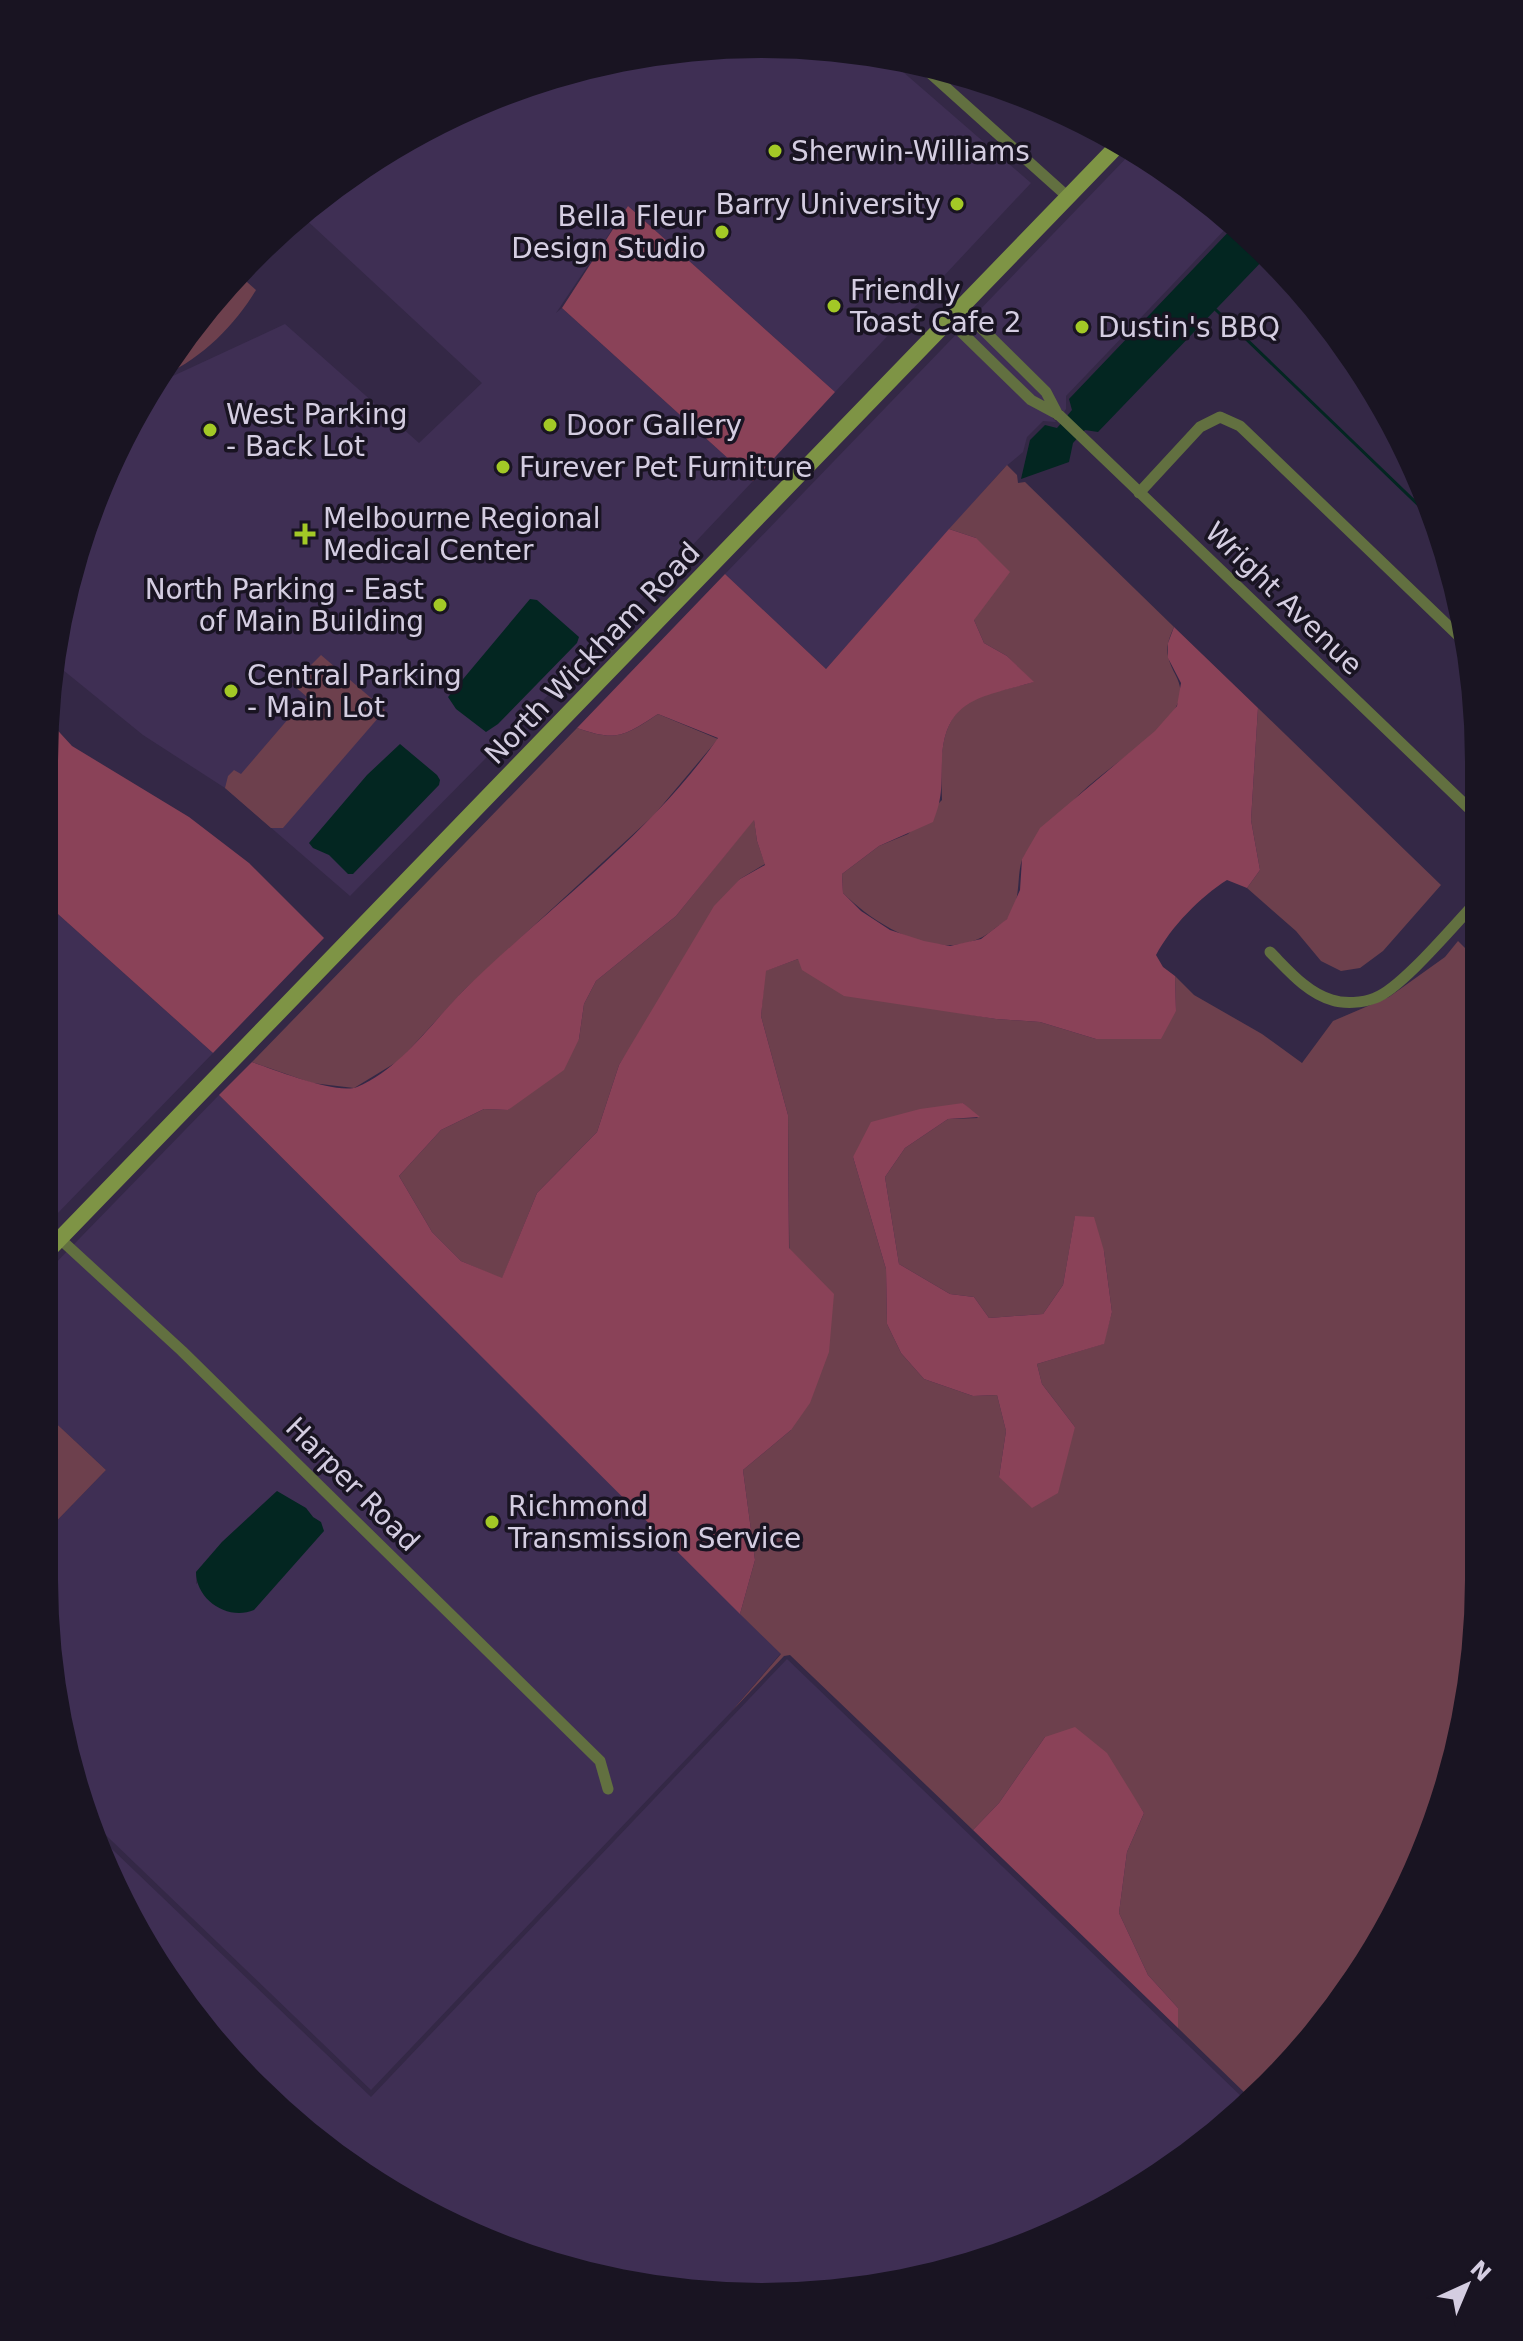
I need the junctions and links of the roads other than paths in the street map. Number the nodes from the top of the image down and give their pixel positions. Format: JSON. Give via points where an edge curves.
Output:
{"nodes":[{"id":1,"x":939,"y":81,"type":"edge"},
{"id":2,"x":1112,"y":151,"type":"edge"},
{"id":3,"x":1068,"y":197,"type":"junction"},
{"id":4,"x":955,"y":314,"type":"junction"},
{"id":5,"x":1059,"y":415,"type":"junction"},
{"id":6,"x":1139,"y":493,"type":"junction"},
{"id":7,"x":1452,"y":629,"type":"edge"},
{"id":8,"x":1465,"y":805,"type":"edge"},
{"id":9,"x":1465,"y":913,"type":"edge"},
{"id":10,"x":1270,"y":952,"type":"dead end"},
{"id":11,"x":60,"y":1239,"type":"joint"},
{"id":12,"x":608,"y":1789,"type":"dead end"}],
"edges":[{"from":1,"to":3,"type":"street"},
{"from":2,"to":3,"type":"main road","name":"North Wickham Road"},
{"from":3,"to":4,"type":"main road","name":"North Wickham Road"},
{"from":4,"to":5,"type":"street","name":"Wright Avenue","via":[[1046,392]]},
{"from":4,"to":5,"type":"street","name":"Wright Avenue","via":[[1031,400]]},
{"from":4,"to":11,"type":"main road","name":"North Wickham Road"},
{"from":5,"to":6,"type":"street","name":"Wright Avenue"},
{"from":6,"to":7,"type":"street","via":[[1200,427],[1220,417],[1240,426]]},
{"from":6,"to":8,"type":"street","name":"Wright Avenue"},
{"from":9,"to":10,"type":"street","via":[[1399,982],[1376,998],[1332,1000],[1302,984]]},
{"from":11,"to":12,"type":"street","name":"Harper Road","via":[[182,1351],[600,1761]]}]}
